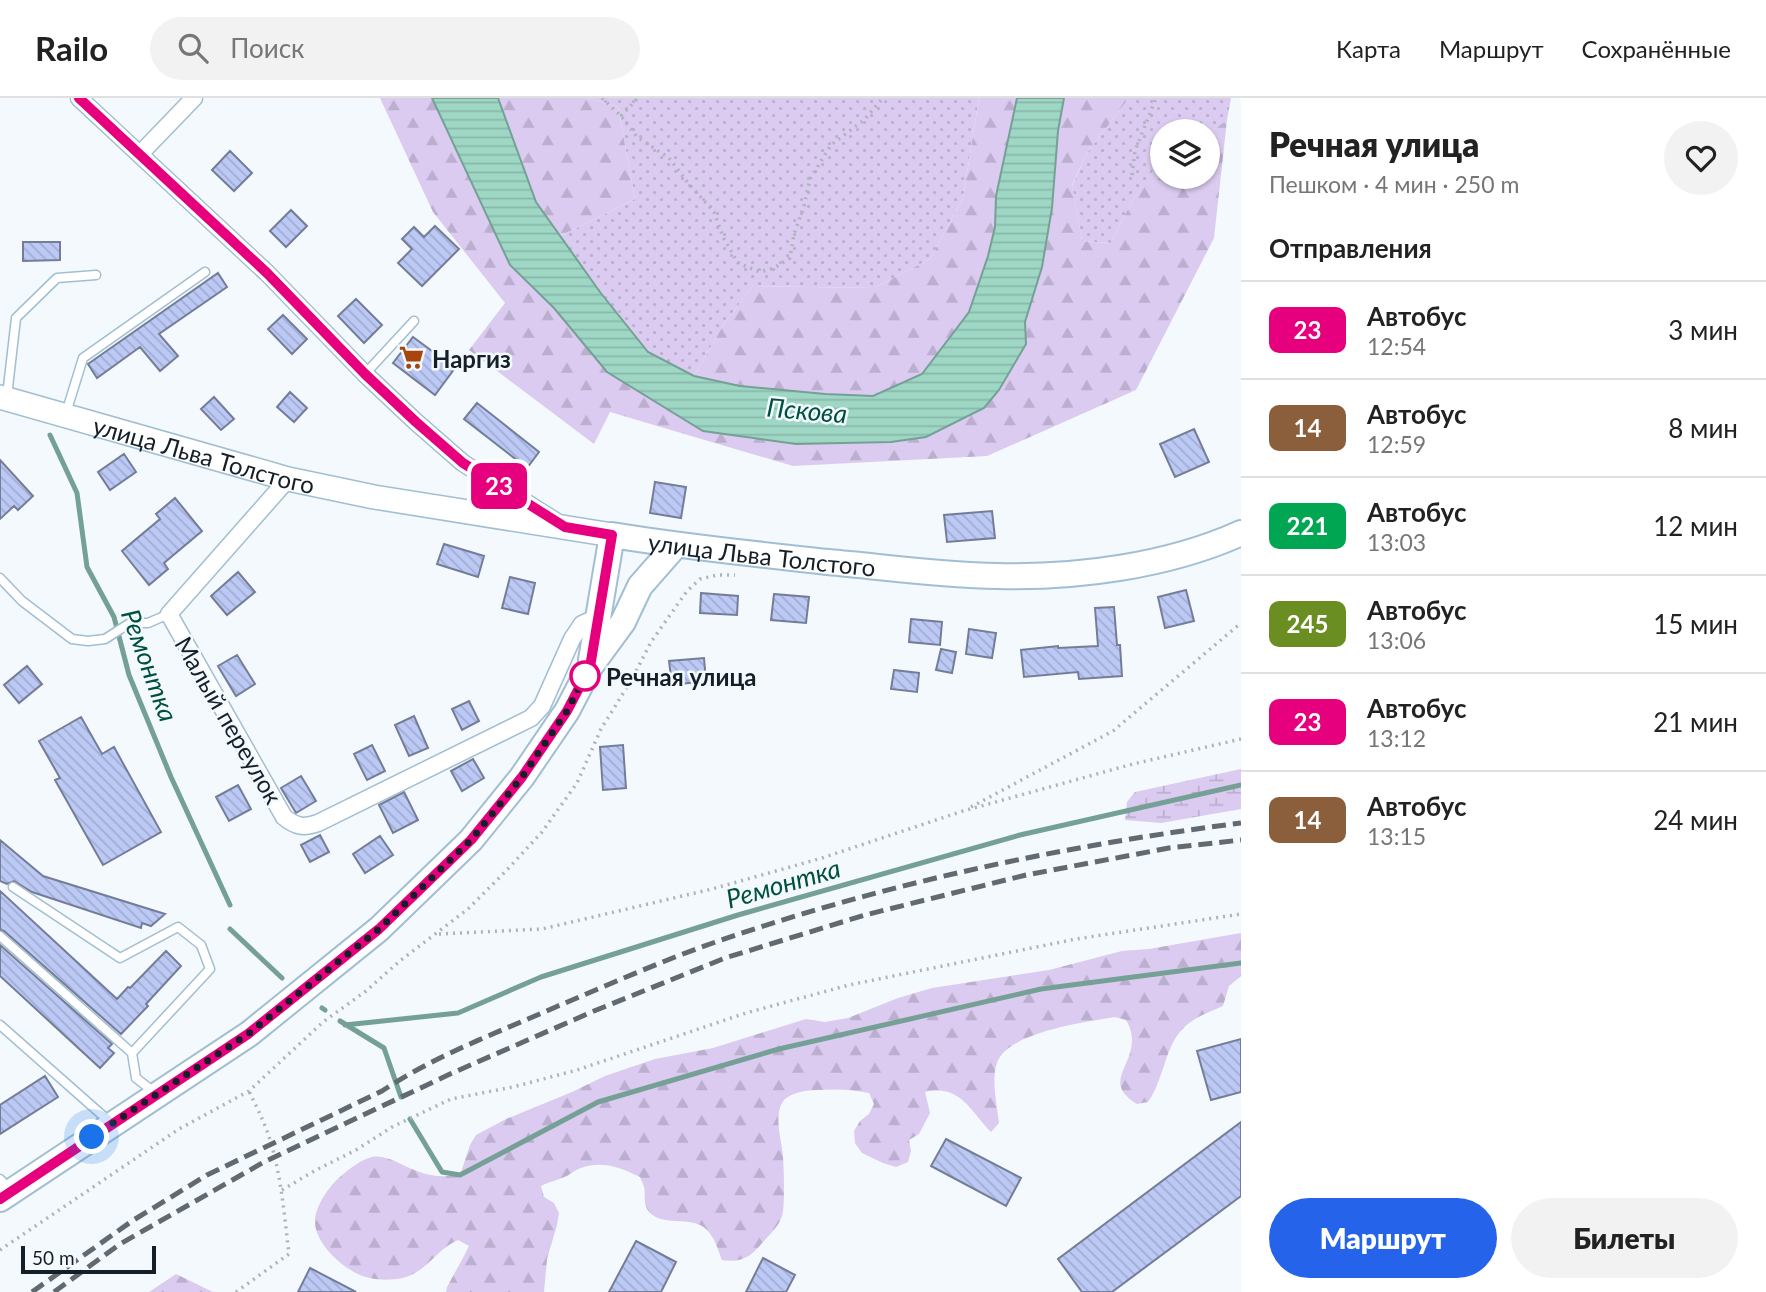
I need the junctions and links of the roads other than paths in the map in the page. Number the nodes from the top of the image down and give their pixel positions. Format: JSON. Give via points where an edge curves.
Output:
{"nodes":[{"id":1,"x":79,"y":98,"type":"edge"},
{"id":2,"x":194,"y":98,"type":"edge"},
{"id":3,"x":140,"y":154,"type":"junction"},
{"id":4,"x":205,"y":272,"type":"dead end"},
{"id":5,"x":96,"y":275,"type":"dead end"},
{"id":6,"x":414,"y":321,"type":"dead end"},
{"id":7,"x":365,"y":374,"type":"junction"},
{"id":8,"x":3,"y":398,"type":"edge"},
{"id":9,"x":66,"y":416,"type":"junction"},
{"id":10,"x":288,"y":479,"type":"junction"},
{"id":11,"x":565,"y":527,"type":"junction"},
{"id":12,"x":1241,"y":533,"type":"edge"},
{"id":13,"x":612,"y":535,"type":"junction"},
{"id":14,"x":676,"y":545,"type":"junction"},
{"id":15,"x":0,"y":578,"type":"edge"},
{"id":16,"x":169,"y":614,"type":"junction"},
{"id":17,"x":598,"y":617,"type":"junction"},
{"id":18,"x":590,"y":667,"type":"junction"},
{"id":19,"x":13,"y":887,"type":"dead end"},
{"id":20,"x":0,"y":936,"type":"edge"},
{"id":21,"x":0,"y":1026,"type":"edge"},
{"id":22,"x":132,"y":1053,"type":"junction"},
{"id":23,"x":156,"y":1094,"type":"junction"},
{"id":24,"x":112,"y":1124,"type":"junction"},
{"id":25,"x":4,"y":1190,"type":"edge"}],
"edges":[{"from":1,"to":3,"type":"street"},
{"from":2,"to":3,"type":"street"},
{"from":3,"to":7,"type":"street","via":[[267,273]]},
{"from":4,"to":9,"type":"lane","via":[[83,358]]},
{"from":5,"to":8,"type":"lane","via":[[57,278],[16,318]]},
{"from":6,"to":7,"type":"lane"},
{"from":7,"to":11,"type":"street","via":[[463,463]]},
{"from":8,"to":9,"type":"street","name":"улица Льва Толстого"},
{"from":9,"to":10,"type":"street","name":"улица Льва Толстого"},
{"from":10,"to":11,"type":"street","name":"улица Льва Толстого"},
{"from":10,"to":16,"type":"street","name":"Малый переулок"},
{"from":11,"to":13,"type":"street","name":"улица Льва Толстого"},
{"from":12,"to":14,"type":"main road","name":"улица Льва Толстого","via":[[1189,553],[1124,568],[998,576]]},
{"from":13,"to":14,"type":"main road","name":"улица Льва Толстого"},
{"from":13,"to":17,"type":"main road"},
{"from":14,"to":18,"type":"main road","via":[[640,586],[623,622]]},
{"from":15,"to":16,"type":"lane","via":[[72,639],[106,639],[130,624]]},
{"from":16,"to":17,"type":"street","name":"Малый переулок","via":[[285,817],[299,827],[318,823],[531,718],[542,706],[572,639],[582,624]]},
{"from":17,"to":18,"type":"main road"},
{"from":18,"to":23,"type":"main road","via":[[567,711],[522,777],[471,840],[379,929],[248,1034]]},
{"from":19,"to":22,"type":"lane","via":[[120,958],[178,927],[201,945],[210,969]]},
{"from":20,"to":22,"type":"lane"},
{"from":21,"to":24,"type":"lane"},
{"from":22,"to":23,"type":"lane","via":[[136,1078]]},
{"from":23,"to":24,"type":"main road"},
{"from":24,"to":25,"type":"main road"}]}
